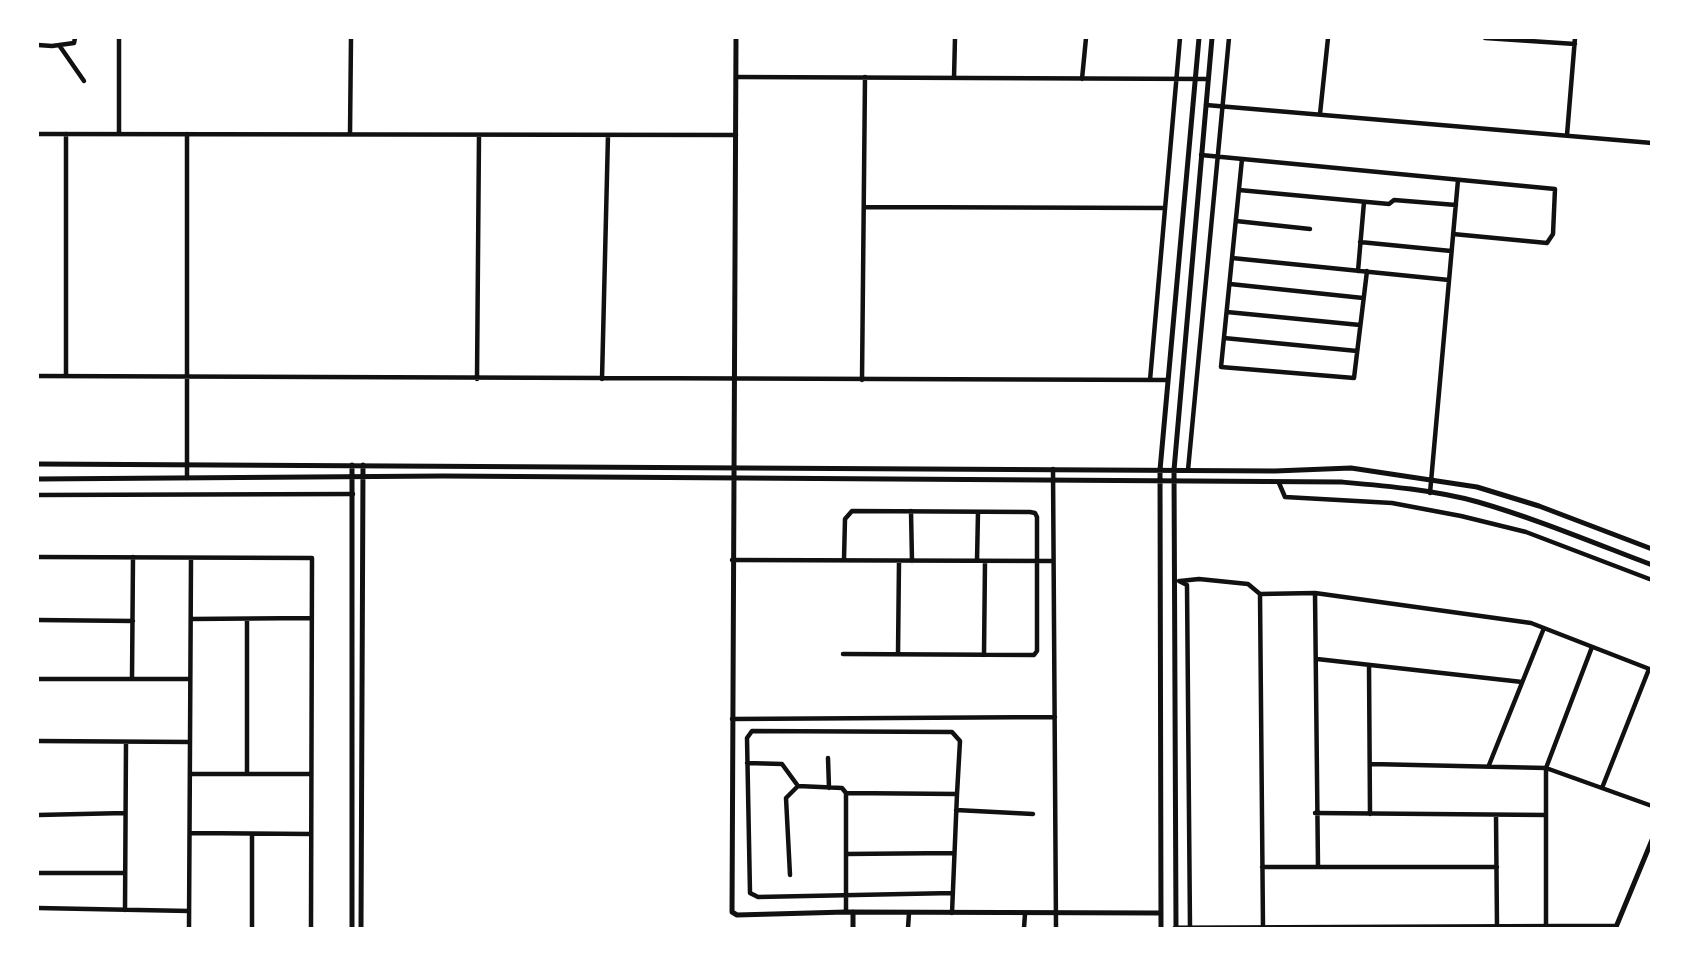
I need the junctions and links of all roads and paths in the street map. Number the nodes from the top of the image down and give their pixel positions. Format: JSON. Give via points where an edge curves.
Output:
{"nodes":[{"id":1,"x":75,"y":38,"type":"edge"},
{"id":2,"x":119,"y":38,"type":"edge"},
{"id":3,"x":351,"y":38,"type":"edge"},
{"id":4,"x":736,"y":38,"type":"edge"},
{"id":5,"x":955,"y":38,"type":"edge"},
{"id":6,"x":1086,"y":38,"type":"edge"},
{"id":7,"x":1180,"y":38,"type":"edge"},
{"id":8,"x":1199,"y":38,"type":"edge"},
{"id":9,"x":1212,"y":38,"type":"edge"},
{"id":10,"x":1229,"y":38,"type":"edge"},
{"id":11,"x":1328,"y":38,"type":"edge"},
{"id":12,"x":1485,"y":38,"type":"edge"},
{"id":13,"x":1575,"y":38,"type":"edge"},
{"id":14,"x":1575,"y":44,"type":"junction"},
{"id":15,"x":38,"y":45,"type":"edge"},
{"id":16,"x":58,"y":45,"type":"junction"},
{"id":17,"x":736,"y":77,"type":"junction"},
{"id":18,"x":865,"y":77,"type":"junction"},
{"id":19,"x":954,"y":78,"type":"junction"},
{"id":20,"x":1082,"y":79,"type":"junction"},
{"id":21,"x":1176,"y":79,"type":"junction"},
{"id":22,"x":1196,"y":80,"type":"junction"},
{"id":23,"x":1208,"y":80,"type":"junction"},
{"id":24,"x":84,"y":81,"type":"dead end"},
{"id":25,"x":1206,"y":105,"type":"junction"},
{"id":26,"x":1223,"y":106,"type":"junction"},
{"id":27,"x":1320,"y":114,"type":"junction"},
{"id":28,"x":38,"y":134,"type":"edge"},
{"id":29,"x":66,"y":134,"type":"junction"},
{"id":30,"x":118,"y":134,"type":"junction"},
{"id":31,"x":187,"y":134,"type":"junction"},
{"id":32,"x":350,"y":135,"type":"junction"},
{"id":33,"x":479,"y":135,"type":"junction"},
{"id":34,"x":608,"y":135,"type":"junction"},
{"id":35,"x":736,"y":135,"type":"junction"},
{"id":36,"x":1567,"y":135,"type":"junction"},
{"id":37,"x":1652,"y":142,"type":"edge"},
{"id":38,"x":1202,"y":155,"type":"junction"},
{"id":39,"x":1218,"y":157,"type":"junction"},
{"id":40,"x":1242,"y":159,"type":"junction"},
{"id":41,"x":1458,"y":180,"type":"junction"},
{"id":42,"x":1239,"y":190,"type":"junction"},
{"id":43,"x":1364,"y":202,"type":"junction"},
{"id":44,"x":1456,"y":205,"type":"junction"},
{"id":45,"x":864,"y":207,"type":"junction"},
{"id":46,"x":1165,"y":208,"type":"junction"},
{"id":47,"x":1236,"y":221,"type":"junction"},
{"id":48,"x":1310,"y":229,"type":"dead end"},
{"id":49,"x":1453,"y":234,"type":"junction"},
{"id":50,"x":1360,"y":243,"type":"junction"},
{"id":51,"x":1452,"y":251,"type":"junction"},
{"id":52,"x":1232,"y":258,"type":"junction"},
{"id":53,"x":1358,"y":271,"type":"junction"},
{"id":54,"x":1366,"y":272,"type":"junction"},
{"id":55,"x":1449,"y":280,"type":"junction"},
{"id":56,"x":1230,"y":284,"type":"junction"},
{"id":57,"x":1364,"y":297,"type":"junction"},
{"id":58,"x":1227,"y":312,"type":"junction"},
{"id":59,"x":1360,"y":326,"type":"junction"},
{"id":60,"x":1224,"y":338,"type":"junction"},
{"id":61,"x":1357,"y":351,"type":"junction"},
{"id":62,"x":38,"y":376,"type":"edge"},
{"id":63,"x":66,"y":376,"type":"junction"},
{"id":64,"x":187,"y":378,"type":"junction"},
{"id":65,"x":477,"y":378,"type":"junction"},
{"id":66,"x":602,"y":379,"type":"junction"},
{"id":67,"x":733,"y":380,"type":"junction"},
{"id":68,"x":862,"y":380,"type":"junction"},
{"id":69,"x":1150,"y":380,"type":"junction"},
{"id":70,"x":1167,"y":380,"type":"junction"},
{"id":71,"x":38,"y":464,"type":"edge"},
{"id":72,"x":187,"y":464,"type":"junction"},
{"id":73,"x":352,"y":465,"type":"junction"},
{"id":74,"x":363,"y":465,"type":"junction"},
{"id":75,"x":732,"y":467,"type":"junction"},
{"id":76,"x":1053,"y":469,"type":"junction"},
{"id":77,"x":1160,"y":470,"type":"junction"},
{"id":78,"x":1174,"y":470,"type":"junction"},
{"id":79,"x":1188,"y":470,"type":"junction"},
{"id":80,"x":187,"y":478,"type":"junction"},
{"id":81,"x":352,"y":478,"type":"junction"},
{"id":82,"x":364,"y":478,"type":"junction"},
{"id":83,"x":732,"y":478,"type":"junction"},
{"id":84,"x":38,"y":479,"type":"edge"},
{"id":85,"x":1053,"y":479,"type":"junction"},
{"id":86,"x":1160,"y":479,"type":"junction"},
{"id":87,"x":1174,"y":479,"type":"junction"},
{"id":88,"x":1431,"y":480,"type":"junction"},
{"id":89,"x":1279,"y":483,"type":"junction"},
{"id":90,"x":1430,"y":493,"type":"junction"},
{"id":91,"x":352,"y":494,"type":"junction"},
{"id":92,"x":38,"y":495,"type":"edge"},
{"id":93,"x":911,"y":511,"type":"junction"},
{"id":94,"x":978,"y":512,"type":"junction"},
{"id":95,"x":1652,"y":549,"type":"edge"},
{"id":96,"x":38,"y":557,"type":"edge"},
{"id":97,"x":133,"y":557,"type":"junction"},
{"id":98,"x":191,"y":558,"type":"junction"},
{"id":99,"x":844,"y":559,"type":"junction"},
{"id":100,"x":732,"y":560,"type":"junction"},
{"id":101,"x":899,"y":561,"type":"junction"},
{"id":102,"x":912,"y":561,"type":"junction"},
{"id":103,"x":977,"y":561,"type":"junction"},
{"id":104,"x":986,"y":561,"type":"junction"},
{"id":105,"x":1037,"y":561,"type":"junction"},
{"id":106,"x":1053,"y":561,"type":"junction"},
{"id":107,"x":1652,"y":565,"type":"edge"},
{"id":108,"x":1177,"y":579,"type":"junction"},
{"id":109,"x":1652,"y":580,"type":"edge"},
{"id":110,"x":1315,"y":593,"type":"junction"},
{"id":111,"x":1260,"y":594,"type":"junction"},
{"id":112,"x":311,"y":618,"type":"junction"},
{"id":113,"x":191,"y":619,"type":"junction"},
{"id":114,"x":246,"y":619,"type":"junction"},
{"id":115,"x":38,"y":620,"type":"edge"},
{"id":116,"x":133,"y":621,"type":"junction"},
{"id":117,"x":1544,"y":628,"type":"junction"},
{"id":118,"x":1592,"y":647,"type":"junction"},
{"id":119,"x":843,"y":654,"type":"dead end"},
{"id":120,"x":898,"y":654,"type":"junction"},
{"id":121,"x":984,"y":655,"type":"junction"},
{"id":122,"x":1317,"y":659,"type":"junction"},
{"id":123,"x":1369,"y":665,"type":"junction"},
{"id":124,"x":1650,"y":669,"type":"edge"},
{"id":125,"x":38,"y":679,"type":"edge"},
{"id":126,"x":132,"y":679,"type":"junction"},
{"id":127,"x":190,"y":679,"type":"junction"},
{"id":128,"x":1522,"y":682,"type":"junction"},
{"id":129,"x":1055,"y":717,"type":"junction"},
{"id":130,"x":732,"y":718,"type":"junction"},
{"id":131,"x":38,"y":741,"type":"edge"},
{"id":132,"x":126,"y":742,"type":"junction"},
{"id":133,"x":190,"y":742,"type":"junction"},
{"id":134,"x":828,"y":758,"type":"dead end"},
{"id":135,"x":747,"y":763,"type":"junction"},
{"id":136,"x":1371,"y":764,"type":"junction"},
{"id":137,"x":1489,"y":765,"type":"junction"},
{"id":138,"x":1546,"y":768,"type":"junction"},
{"id":139,"x":190,"y":774,"type":"junction"},
{"id":140,"x":247,"y":774,"type":"junction"},
{"id":141,"x":311,"y":774,"type":"junction"},
{"id":142,"x":798,"y":786,"type":"junction"},
{"id":143,"x":829,"y":788,"type":"junction"},
{"id":144,"x":1602,"y":788,"type":"junction"},
{"id":145,"x":846,"y":793,"type":"junction"},
{"id":146,"x":957,"y":794,"type":"junction"},
{"id":147,"x":1652,"y":807,"type":"edge"},
{"id":148,"x":956,"y":810,"type":"junction"},
{"id":149,"x":125,"y":813,"type":"junction"},
{"id":150,"x":1315,"y":813,"type":"junction"},
{"id":151,"x":1033,"y":814,"type":"dead end"},
{"id":152,"x":1370,"y":814,"type":"junction"},
{"id":153,"x":38,"y":815,"type":"edge"},
{"id":154,"x":1496,"y":815,"type":"junction"},
{"id":155,"x":1546,"y":815,"type":"junction"},
{"id":156,"x":190,"y":833,"type":"junction"},
{"id":157,"x":252,"y":834,"type":"junction"},
{"id":158,"x":311,"y":834,"type":"junction"},
{"id":159,"x":1652,"y":840,"type":"edge"},
{"id":160,"x":1650,"y":851,"type":"edge"},
{"id":161,"x":954,"y":853,"type":"junction"},
{"id":162,"x":846,"y":854,"type":"junction"},
{"id":163,"x":1262,"y":867,"type":"junction"},
{"id":164,"x":1318,"y":867,"type":"junction"},
{"id":165,"x":1497,"y":867,"type":"junction"},
{"id":166,"x":38,"y":873,"type":"edge"},
{"id":167,"x":125,"y":873,"type":"junction"},
{"id":168,"x":790,"y":875,"type":"dead end"},
{"id":169,"x":953,"y":893,"type":"junction"},
{"id":170,"x":846,"y":894,"type":"junction"},
{"id":171,"x":38,"y":908,"type":"edge"},
{"id":172,"x":125,"y":910,"type":"junction"},
{"id":173,"x":189,"y":911,"type":"junction"},
{"id":174,"x":846,"y":912,"type":"junction"},
{"id":175,"x":853,"y":912,"type":"junction"},
{"id":176,"x":909,"y":913,"type":"junction"},
{"id":177,"x":952,"y":913,"type":"junction"},
{"id":178,"x":1025,"y":914,"type":"junction"},
{"id":179,"x":1056,"y":914,"type":"junction"},
{"id":180,"x":1161,"y":916,"type":"junction"},
{"id":181,"x":1175,"y":920,"type":"junction"},
{"id":182,"x":1190,"y":927,"type":"edge"},
{"id":183,"x":1263,"y":927,"type":"edge"},
{"id":184,"x":1546,"y":927,"type":"edge"},
{"id":185,"x":1616,"y":927,"type":"edge"},
{"id":186,"x":189,"y":928,"type":"edge"},
{"id":187,"x":252,"y":928,"type":"edge"},
{"id":188,"x":311,"y":928,"type":"edge"},
{"id":189,"x":352,"y":928,"type":"edge"},
{"id":190,"x":361,"y":928,"type":"edge"},
{"id":191,"x":853,"y":928,"type":"edge"},
{"id":192,"x":908,"y":928,"type":"edge"},
{"id":193,"x":1024,"y":928,"type":"edge"},
{"id":194,"x":1056,"y":928,"type":"edge"},
{"id":195,"x":1161,"y":928,"type":"edge"},
{"id":196,"x":1176,"y":928,"type":"edge"},
{"id":197,"x":1317,"y":928,"type":"edge"},
{"id":198,"x":1464,"y":928,"type":"edge"},
{"id":199,"x":1497,"y":928,"type":"edge"}],
"edges":[{"from":1,"to":16,"type":"street","via":[[74,43]]},
{"from":2,"to":30,"type":"street"},
{"from":3,"to":32,"type":"street"},
{"from":4,"to":17,"type":"street"},
{"from":5,"to":19,"type":"street"},
{"from":6,"to":20,"type":"street"},
{"from":7,"to":21,"type":"street"},
{"from":8,"to":22,"type":"street"},
{"from":9,"to":23,"type":"street"},
{"from":10,"to":26,"type":"street"},
{"from":11,"to":27,"type":"street"},
{"from":12,"to":14,"type":"street"},
{"from":13,"to":14,"type":"street"},
{"from":14,"to":36,"type":"street"},
{"from":15,"to":16,"type":"street"},
{"from":16,"to":24,"type":"street"},
{"from":17,"to":18,"type":"street"},
{"from":17,"to":35,"type":"street"},
{"from":18,"to":19,"type":"street"},
{"from":18,"to":45,"type":"street"},
{"from":19,"to":20,"type":"street"},
{"from":20,"to":21,"type":"street"},
{"from":21,"to":22,"type":"street"},
{"from":21,"to":46,"type":"street"},
{"from":22,"to":23,"type":"street"},
{"from":22,"to":70,"type":"street"},
{"from":23,"to":25,"type":"street"},
{"from":25,"to":26,"type":"street"},
{"from":25,"to":38,"type":"street"},
{"from":26,"to":27,"type":"street"},
{"from":26,"to":39,"type":"street"},
{"from":27,"to":36,"type":"street"},
{"from":28,"to":29,"type":"street"},
{"from":29,"to":30,"type":"street"},
{"from":29,"to":63,"type":"street"},
{"from":30,"to":31,"type":"street"},
{"from":31,"to":32,"type":"street"},
{"from":31,"to":64,"type":"street"},
{"from":32,"to":33,"type":"street"},
{"from":33,"to":34,"type":"street"},
{"from":33,"to":65,"type":"street"},
{"from":34,"to":35,"type":"street"},
{"from":34,"to":66,"type":"street"},
{"from":35,"to":67,"type":"street"},
{"from":36,"to":37,"type":"street"},
{"from":38,"to":39,"type":"street"},
{"from":38,"to":78,"type":"street"},
{"from":39,"to":40,"type":"street"},
{"from":39,"to":79,"type":"street"},
{"from":40,"to":41,"type":"street"},
{"from":40,"to":42,"type":"street"},
{"from":41,"to":44,"type":"street"},
{"from":41,"to":49,"type":"street","via":[[1556,189],[1553,234],[1547,243]]},
{"from":42,"to":43,"type":"street"},
{"from":42,"to":47,"type":"street"},
{"from":43,"to":44,"type":"street"},
{"from":43,"to":50,"type":"street"},
{"from":44,"to":49,"type":"street"},
{"from":45,"to":46,"type":"street"},
{"from":45,"to":68,"type":"street"},
{"from":46,"to":69,"type":"street"},
{"from":47,"to":48,"type":"street"},
{"from":47,"to":52,"type":"street"},
{"from":49,"to":51,"type":"street"},
{"from":50,"to":51,"type":"street"},
{"from":50,"to":53,"type":"street"},
{"from":51,"to":55,"type":"street"},
{"from":52,"to":53,"type":"street"},
{"from":52,"to":56,"type":"street"},
{"from":53,"to":54,"type":"street"},
{"from":54,"to":55,"type":"street"},
{"from":54,"to":57,"type":"street"},
{"from":55,"to":88,"type":"street"},
{"from":56,"to":57,"type":"street"},
{"from":56,"to":58,"type":"street"},
{"from":57,"to":59,"type":"street"},
{"from":58,"to":59,"type":"street"},
{"from":58,"to":60,"type":"street"},
{"from":59,"to":61,"type":"street"},
{"from":60,"to":61,"type":"street"},
{"from":60,"to":61,"type":"street","via":[[1221,367],[1354,378]]},
{"from":62,"to":63,"type":"street"},
{"from":63,"to":64,"type":"street"},
{"from":64,"to":65,"type":"street"},
{"from":64,"to":72,"type":"street"},
{"from":65,"to":66,"type":"street"},
{"from":66,"to":67,"type":"street"},
{"from":67,"to":68,"type":"street"},
{"from":67,"to":75,"type":"street"},
{"from":68,"to":69,"type":"street"},
{"from":69,"to":70,"type":"street"},
{"from":70,"to":77,"type":"street"},
{"from":71,"to":72,"type":"street"},
{"from":72,"to":73,"type":"street"},
{"from":72,"to":80,"type":"street"},
{"from":73,"to":74,"type":"street"},
{"from":73,"to":81,"type":"street"},
{"from":74,"to":75,"type":"street"},
{"from":74,"to":82,"type":"street"},
{"from":75,"to":76,"type":"street"},
{"from":75,"to":83,"type":"street"},
{"from":76,"to":77,"type":"street"},
{"from":76,"to":85,"type":"street"},
{"from":77,"to":78,"type":"street"},
{"from":77,"to":86,"type":"street"},
{"from":78,"to":79,"type":"street"},
{"from":78,"to":87,"type":"street"},
{"from":79,"to":88,"type":"street","via":[[1351,468]]},
{"from":80,"to":81,"type":"street"},
{"from":80,"to":84,"type":"street"},
{"from":81,"to":82,"type":"street"},
{"from":81,"to":91,"type":"street"},
{"from":82,"to":83,"type":"street"},
{"from":82,"to":190,"type":"street"},
{"from":83,"to":85,"type":"street"},
{"from":83,"to":100,"type":"street"},
{"from":85,"to":86,"type":"street"},
{"from":85,"to":106,"type":"street"},
{"from":86,"to":87,"type":"street"},
{"from":86,"to":180,"type":"street"},
{"from":87,"to":89,"type":"street"},
{"from":87,"to":108,"type":"street"},
{"from":88,"to":90,"type":"street"},
{"from":88,"to":95,"type":"street","via":[[1477,487],[1539,506]]},
{"from":89,"to":90,"type":"street","via":[[1341,482]]},
{"from":89,"to":109,"type":"street","via":[[1285,496],[1392,503],[1526,532]]},
{"from":90,"to":107,"type":"street","via":[[1476,501],[1532,518]]},
{"from":91,"to":92,"type":"street"},
{"from":91,"to":189,"type":"street"},
{"from":93,"to":94,"type":"street"},
{"from":93,"to":99,"type":"street","via":[[848,513]]},
{"from":93,"to":102,"type":"street"},
{"from":94,"to":103,"type":"street"},
{"from":94,"to":105,"type":"street","via":[[1035,513]]},
{"from":96,"to":97,"type":"street"},
{"from":97,"to":98,"type":"street"},
{"from":97,"to":116,"type":"street"},
{"from":98,"to":112,"type":"street","via":[[312,558]]},
{"from":98,"to":113,"type":"street"},
{"from":99,"to":100,"type":"street"},
{"from":99,"to":101,"type":"street"},
{"from":100,"to":130,"type":"street"},
{"from":101,"to":102,"type":"street"},
{"from":101,"to":120,"type":"street"},
{"from":102,"to":103,"type":"street"},
{"from":103,"to":104,"type":"street"},
{"from":104,"to":105,"type":"street"},
{"from":104,"to":121,"type":"street"},
{"from":105,"to":106,"type":"street"},
{"from":105,"to":121,"type":"street","via":[[1037,651],[1034,655]]},
{"from":106,"to":129,"type":"street"},
{"from":108,"to":111,"type":"street","via":[[1248,584]]},
{"from":108,"to":181,"type":"street"},
{"from":108,"to":182,"type":"street","via":[[1187,585]]},
{"from":110,"to":111,"type":"street"},
{"from":110,"to":117,"type":"street","via":[[1532,623]]},
{"from":110,"to":122,"type":"street"},
{"from":111,"to":163,"type":"street"},
{"from":112,"to":114,"type":"street"},
{"from":112,"to":141,"type":"street"},
{"from":113,"to":114,"type":"street"},
{"from":113,"to":127,"type":"street"},
{"from":114,"to":140,"type":"street"},
{"from":115,"to":116,"type":"street"},
{"from":116,"to":126,"type":"street"},
{"from":117,"to":118,"type":"street"},
{"from":117,"to":128,"type":"street"},
{"from":118,"to":124,"type":"street"},
{"from":118,"to":138,"type":"street"},
{"from":119,"to":120,"type":"street"},
{"from":120,"to":121,"type":"street"},
{"from":122,"to":123,"type":"street"},
{"from":122,"to":150,"type":"street"},
{"from":123,"to":128,"type":"street"},
{"from":123,"to":136,"type":"street"},
{"from":124,"to":144,"type":"street"},
{"from":125,"to":126,"type":"street"},
{"from":126,"to":127,"type":"street"},
{"from":127,"to":133,"type":"street"},
{"from":128,"to":137,"type":"street"},
{"from":129,"to":130,"type":"street"},
{"from":129,"to":179,"type":"street"},
{"from":130,"to":174,"type":"street","via":[[732,912]]},
{"from":131,"to":132,"type":"street"},
{"from":132,"to":133,"type":"street"},
{"from":132,"to":149,"type":"street"},
{"from":133,"to":139,"type":"street"},
{"from":134,"to":143,"type":"street"},
{"from":135,"to":142,"type":"street","via":[[782,764]]},
{"from":135,"to":146,"type":"street","via":[[747,738],[752,731],[952,732],[960,741]]},
{"from":135,"to":170,"type":"street","via":[[750,893],[758,897]]},
{"from":136,"to":137,"type":"street"},
{"from":136,"to":152,"type":"street"},
{"from":137,"to":138,"type":"street"},
{"from":138,"to":144,"type":"street"},
{"from":138,"to":155,"type":"street"},
{"from":139,"to":140,"type":"street"},
{"from":139,"to":156,"type":"street"},
{"from":140,"to":141,"type":"street"},
{"from":141,"to":158,"type":"street"},
{"from":142,"to":143,"type":"street"},
{"from":142,"to":168,"type":"street","via":[[786,798]]},
{"from":143,"to":145,"type":"street","via":[[842,788]]},
{"from":144,"to":147,"type":"street"},
{"from":145,"to":146,"type":"street"},
{"from":145,"to":162,"type":"street"},
{"from":146,"to":148,"type":"street"},
{"from":148,"to":151,"type":"street"},
{"from":148,"to":161,"type":"street"},
{"from":149,"to":153,"type":"street"},
{"from":149,"to":167,"type":"street"},
{"from":150,"to":152,"type":"street"},
{"from":150,"to":164,"type":"street"},
{"from":152,"to":154,"type":"street"},
{"from":154,"to":155,"type":"street"},
{"from":154,"to":165,"type":"street"},
{"from":155,"to":184,"type":"street"},
{"from":156,"to":157,"type":"street"},
{"from":156,"to":173,"type":"street"},
{"from":157,"to":158,"type":"street"},
{"from":157,"to":187,"type":"street"},
{"from":158,"to":188,"type":"street"},
{"from":159,"to":160,"type":"street"},
{"from":160,"to":185,"type":"street"},
{"from":161,"to":162,"type":"street"},
{"from":161,"to":169,"type":"street"},
{"from":162,"to":170,"type":"street"},
{"from":163,"to":164,"type":"street"},
{"from":163,"to":183,"type":"street"},
{"from":164,"to":165,"type":"street"},
{"from":165,"to":199,"type":"street"},
{"from":166,"to":167,"type":"street"},
{"from":167,"to":172,"type":"street"},
{"from":169,"to":170,"type":"street"},
{"from":169,"to":177,"type":"street"},
{"from":170,"to":174,"type":"street"},
{"from":171,"to":172,"type":"street"},
{"from":172,"to":173,"type":"street"},
{"from":173,"to":186,"type":"street"},
{"from":174,"to":175,"type":"street"},
{"from":175,"to":176,"type":"street"},
{"from":175,"to":191,"type":"street"},
{"from":176,"to":177,"type":"street"},
{"from":176,"to":192,"type":"street"},
{"from":177,"to":178,"type":"street"},
{"from":178,"to":179,"type":"street"},
{"from":178,"to":193,"type":"street"},
{"from":179,"to":180,"type":"street"},
{"from":179,"to":194,"type":"street"},
{"from":180,"to":181,"type":"street"},
{"from":180,"to":195,"type":"street"},
{"from":181,"to":196,"type":"street"},
{"from":182,"to":183,"type":"street"},
{"from":182,"to":196,"type":"street"},
{"from":183,"to":197,"type":"street"},
{"from":184,"to":185,"type":"street"},
{"from":184,"to":199,"type":"street"},
{"from":197,"to":198,"type":"street"},
{"from":198,"to":199,"type":"street"}]}
